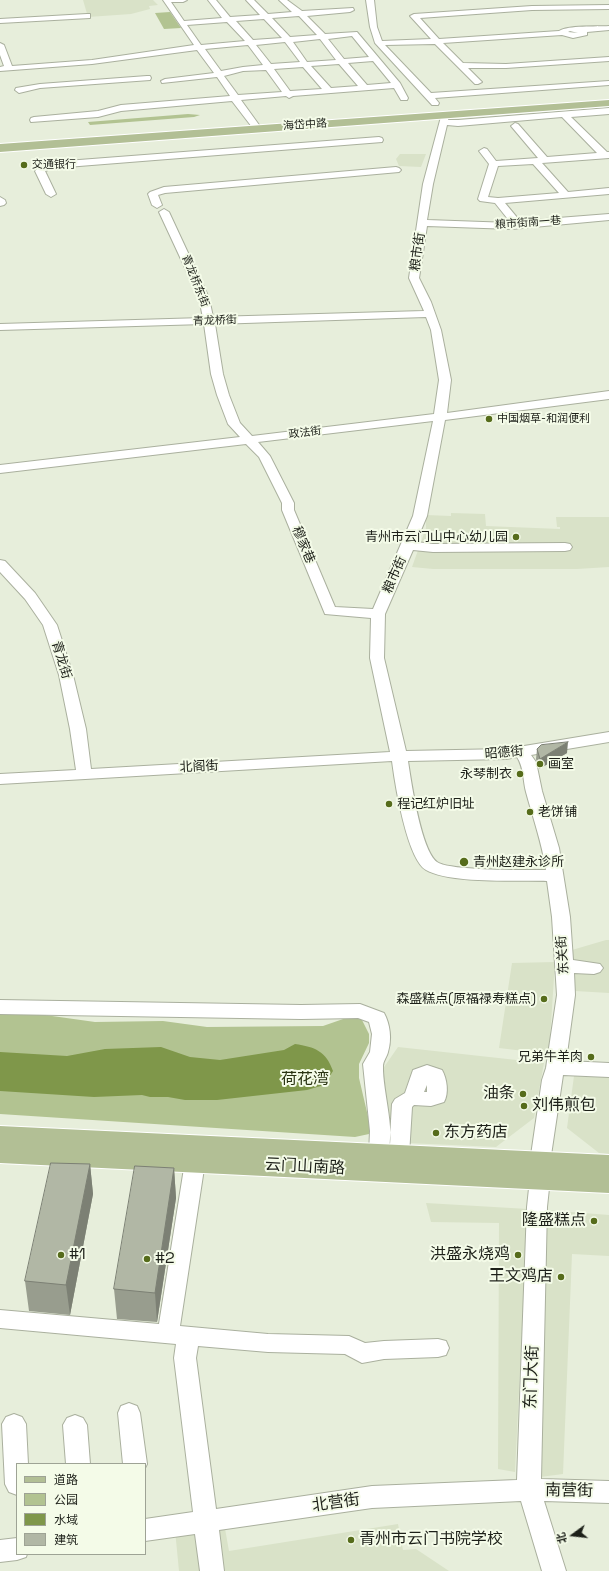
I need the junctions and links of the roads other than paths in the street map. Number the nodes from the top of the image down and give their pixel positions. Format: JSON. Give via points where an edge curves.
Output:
{"nodes":[{"id":1,"x":176,"y":0,"type":"edge"},
{"id":2,"x":183,"y":0,"type":"edge"},
{"id":3,"x":212,"y":0,"type":"edge"},
{"id":4,"x":250,"y":0,"type":"edge"},
{"id":5,"x":283,"y":0,"type":"edge"},
{"id":6,"x":340,"y":0,"type":"edge"},
{"id":7,"x":364,"y":0,"type":"edge"},
{"id":8,"x":370,"y":0,"type":"edge"},
{"id":9,"x":166,"y":1,"type":"edge"},
{"id":10,"x":609,"y":7,"type":"edge"},
{"id":11,"x":301,"y":14,"type":"junction"},
{"id":12,"x":87,"y":16,"type":"dead end"},
{"id":13,"x":266,"y":17,"type":"junction"},
{"id":14,"x":228,"y":20,"type":"junction"},
{"id":15,"x":0,"y":21,"type":"edge"},
{"id":16,"x":182,"y":23,"type":"junction"},
{"id":17,"x":609,"y":28,"type":"edge"},
{"id":18,"x":609,"y":31,"type":"edge"},
{"id":19,"x":582,"y":32,"type":"junction"},
{"id":20,"x":322,"y":36,"type":"junction"},
{"id":21,"x":287,"y":39,"type":"junction"},
{"id":22,"x":437,"y":41,"type":"junction"},
{"id":23,"x":250,"y":42,"type":"junction"},
{"id":24,"x":379,"y":43,"type":"junction"},
{"id":25,"x":0,"y":45,"type":"edge"},
{"id":26,"x":200,"y":47,"type":"junction"},
{"id":27,"x":374,"y":59,"type":"junction"},
{"id":28,"x":609,"y":59,"type":"edge"},
{"id":29,"x":341,"y":61,"type":"junction"},
{"id":30,"x":305,"y":64,"type":"junction"},
{"id":31,"x":462,"y":65,"type":"junction"},
{"id":32,"x":268,"y":67,"type":"junction"},
{"id":33,"x":9,"y":68,"type":"junction"},
{"id":34,"x":0,"y":69,"type":"edge"},
{"id":35,"x":218,"y":74,"type":"junction"},
{"id":36,"x":478,"y":82,"type":"dead end"},
{"id":37,"x":609,"y":83,"type":"edge"},
{"id":38,"x":397,"y":85,"type":"junction"},
{"id":39,"x":365,"y":88,"type":"junction"},
{"id":40,"x":19,"y":90,"type":"dead end"},
{"id":41,"x":329,"y":91,"type":"junction"},
{"id":42,"x":289,"y":94,"type":"junction"},
{"id":43,"x":429,"y":96,"type":"junction"},
{"id":44,"x":609,"y":97,"type":"edge"},
{"id":45,"x":236,"y":98,"type":"junction"},
{"id":46,"x":404,"y":98,"type":"dead end"},
{"id":47,"x":609,"y":103,"type":"edge"},
{"id":48,"x":609,"y":111,"type":"edge"},
{"id":49,"x":561,"y":112,"type":"junction"},
{"id":50,"x":440,"y":114,"type":"junction"},
{"id":51,"x":34,"y":120,"type":"dead end"},
{"id":52,"x":256,"y":126,"type":"junction"},
{"id":53,"x":515,"y":126,"type":"dead end"},
{"id":54,"x":379,"y":140,"type":"dead end"},
{"id":55,"x":0,"y":142,"type":"edge"},
{"id":56,"x":0,"y":148,"type":"edge"},
{"id":57,"x":484,"y":151,"type":"dead end"},
{"id":58,"x":606,"y":155,"type":"edge"},
{"id":59,"x":540,"y":161,"type":"junction"},
{"id":60,"x":494,"y":164,"type":"junction"},
{"id":61,"x":396,"y":170,"type":"dead end"},
{"id":62,"x":609,"y":191,"type":"edge"},
{"id":63,"x":598,"y":192,"type":"junction"},
{"id":64,"x":50,"y":194,"type":"dead end"},
{"id":65,"x":566,"y":195,"type":"junction"},
{"id":66,"x":548,"y":196,"type":"junction"},
{"id":67,"x":498,"y":200,"type":"junction"},
{"id":68,"x":609,"y":203,"type":"edge"},
{"id":69,"x":562,"y":212,"type":"dead end"},
{"id":70,"x":609,"y":217,"type":"edge"},
{"id":71,"x":515,"y":221,"type":"dead end"},
{"id":72,"x":422,"y":223,"type":"junction"},
{"id":73,"x":430,"y":314,"type":"junction"},
{"id":74,"x":209,"y":322,"type":"junction"},
{"id":75,"x":0,"y":327,"type":"edge"},
{"id":76,"x":609,"y":396,"type":"edge"},
{"id":77,"x":440,"y":417,"type":"junction"},
{"id":78,"x":249,"y":440,"type":"junction"},
{"id":79,"x":0,"y":469,"type":"edge"},
{"id":80,"x":408,"y":545,"type":"junction"},
{"id":81,"x":565,"y":547,"type":"dead end"},
{"id":82,"x":0,"y":564,"type":"edge"},
{"id":83,"x":378,"y":614,"type":"junction"},
{"id":84,"x":609,"y":737,"type":"edge"},
{"id":85,"x":521,"y":752,"type":"junction"},
{"id":86,"x":398,"y":756,"type":"junction"},
{"id":87,"x":84,"y":773,"type":"junction"},
{"id":88,"x":0,"y":779,"type":"edge"},
{"id":89,"x":555,"y":876,"type":"junction"},
{"id":90,"x":563,"y":966,"type":"junction"},
{"id":91,"x":594,"y":968,"type":"dead end"},
{"id":92,"x":0,"y":1007,"type":"edge"},
{"id":93,"x":556,"y":1068,"type":"junction"},
{"id":94,"x":609,"y":1070,"type":"edge"},
{"id":95,"x":413,"y":1097,"type":"dead end"},
{"id":96,"x":0,"y":1136,"type":"edge"},
{"id":97,"x":0,"y":1154,"type":"edge"},
{"id":98,"x":389,"y":1154,"type":"junction"},
{"id":99,"x":195,"y":1162,"type":"junction"},
{"id":100,"x":609,"y":1165,"type":"edge"},
{"id":101,"x":540,"y":1170,"type":"junction"},
{"id":102,"x":609,"y":1182,"type":"edge"},
{"id":103,"x":0,"y":1320,"type":"edge"},
{"id":104,"x":178,"y":1336,"type":"junction"},
{"id":105,"x":438,"y":1348,"type":"dead end"},
{"id":106,"x":129,"y":1413,"type":"dead end"},
{"id":107,"x":14,"y":1424,"type":"dead end"},
{"id":108,"x":75,"y":1425,"type":"dead end"},
{"id":109,"x":78,"y":1463,"type":"edge"},
{"id":110,"x":136,"y":1463,"type":"edge"},
{"id":111,"x":16,"y":1464,"type":"edge"},
{"id":112,"x":529,"y":1490,"type":"junction"},
{"id":113,"x":609,"y":1492,"type":"edge"},
{"id":114,"x":205,"y":1522,"type":"junction"},
{"id":115,"x":146,"y":1530,"type":"edge"},
{"id":116,"x":16,"y":1549,"type":"edge"},
{"id":117,"x":0,"y":1551,"type":"edge"},
{"id":118,"x":212,"y":1571,"type":"edge"},
{"id":119,"x":554,"y":1571,"type":"edge"}],
"edges":[{"from":1,"to":2,"type":"street"},
{"from":1,"to":9,"type":"street"},
{"from":3,"to":14,"type":"street"},
{"from":4,"to":13,"type":"street"},
{"from":5,"to":11,"type":"street"},
{"from":6,"to":11,"type":"street","via":[[350,10]]},
{"from":7,"to":50,"type":"street","via":[[364,23],[371,42]]},
{"from":8,"to":24,"type":"street","via":[[372,24]]},
{"from":9,"to":16,"type":"street"},
{"from":10,"to":22,"type":"street","via":[[532,8],[414,16]]},
{"from":11,"to":13,"type":"street"},
{"from":11,"to":20,"type":"street"},
{"from":12,"to":15,"type":"street"},
{"from":13,"to":14,"type":"street"},
{"from":13,"to":21,"type":"street"},
{"from":14,"to":16,"type":"street"},
{"from":14,"to":23,"type":"street","via":[[233,22]]},
{"from":16,"to":26,"type":"street"},
{"from":17,"to":19,"type":"street"},
{"from":18,"to":19,"type":"street"},
{"from":19,"to":22,"type":"street","via":[[575,36],[563,33]]},
{"from":20,"to":21,"type":"street"},
{"from":20,"to":27,"type":"street","via":[[354,34]]},
{"from":20,"to":29,"type":"street"},
{"from":21,"to":23,"type":"street"},
{"from":21,"to":30,"type":"street"},
{"from":22,"to":24,"type":"street"},
{"from":22,"to":31,"type":"street"},
{"from":23,"to":26,"type":"street"},
{"from":23,"to":32,"type":"street"},
{"from":24,"to":43,"type":"street"},
{"from":25,"to":33,"type":"street"},
{"from":26,"to":33,"type":"street","via":[[105,60]]},
{"from":26,"to":35,"type":"street"},
{"from":27,"to":29,"type":"street"},
{"from":27,"to":38,"type":"street"},
{"from":28,"to":31,"type":"street","via":[[506,66]]},
{"from":29,"to":30,"type":"street"},
{"from":29,"to":39,"type":"street"},
{"from":30,"to":32,"type":"street"},
{"from":30,"to":41,"type":"street"},
{"from":31,"to":36,"type":"street"},
{"from":32,"to":35,"type":"street"},
{"from":32,"to":42,"type":"street"},
{"from":33,"to":34,"type":"street"},
{"from":35,"to":40,"type":"street","via":[[40,86]]},
{"from":35,"to":45,"type":"street"},
{"from":37,"to":43,"type":"street"},
{"from":38,"to":39,"type":"street"},
{"from":38,"to":46,"type":"street"},
{"from":39,"to":41,"type":"street"},
{"from":41,"to":42,"type":"street"},
{"from":42,"to":45,"type":"street"},
{"from":43,"to":50,"type":"street"},
{"from":44,"to":50,"type":"main road","name":"海岱中路"},
{"from":45,"to":51,"type":"street","via":[[154,104],[98,114]]},
{"from":45,"to":52,"type":"street"},
{"from":47,"to":49,"type":"main road","name":"海岱中路"},
{"from":48,"to":49,"type":"street"},
{"from":49,"to":50,"type":"main road","name":"海岱中路"},
{"from":49,"to":58,"type":"street"},
{"from":50,"to":52,"type":"main road","name":"海岱中路"},
{"from":50,"to":72,"type":"street","name":"粮市街"},
{"from":52,"to":55,"type":"main road","name":"海岱中路"},
{"from":52,"to":56,"type":"main road","name":"海岱中路"},
{"from":53,"to":59,"type":"street"},
{"from":54,"to":64,"type":"street","via":[[53,165],[43,168],[40,172]]},
{"from":57,"to":60,"type":"street"},
{"from":58,"to":59,"type":"street"},
{"from":59,"to":60,"type":"street"},
{"from":59,"to":65,"type":"street"},
{"from":60,"to":67,"type":"street","via":[[482,199]]},
{"from":61,"to":74,"type":"street","name":"青龙桥东街","via":[[164,190],[153,194],[198,282]]},
{"from":62,"to":63,"type":"street"},
{"from":63,"to":65,"type":"street"},
{"from":63,"to":68,"type":"street"},
{"from":65,"to":66,"type":"street"},
{"from":66,"to":67,"type":"street"},
{"from":66,"to":69,"type":"street"},
{"from":67,"to":71,"type":"street"},
{"from":70,"to":72,"type":"street","name":"粮市街南一巷","via":[[512,226]]},
{"from":72,"to":73,"type":"street","name":"粮市街","via":[[414,278]]},
{"from":73,"to":74,"type":"street","name":"青龙桥街"},
{"from":73,"to":77,"type":"street","name":"粮市街","via":[[446,380]]},
{"from":74,"to":75,"type":"street","name":"青龙桥街"},
{"from":74,"to":78,"type":"street","name":"青龙桥东街","via":[[214,363],[223,395],[234,424]]},
{"from":76,"to":77,"type":"street","name":"政法街"},
{"from":77,"to":78,"type":"street","name":"政法街"},
{"from":77,"to":80,"type":"street","name":"粮市街","via":[[420,516]]},
{"from":78,"to":79,"type":"street","name":"政法街"},
{"from":78,"to":83,"type":"street","name":"穆家巷","via":[[264,456],[288,503],[288,510],[330,611]]},
{"from":80,"to":81,"type":"street","via":[[433,548]]},
{"from":80,"to":83,"type":"street","name":"粮市街"},
{"from":82,"to":87,"type":"street","name":"青龙街","via":[[30,596],[50,626],[66,675],[78,729]]},
{"from":83,"to":86,"type":"street","name":"粮市街","via":[[377,658]]},
{"from":84,"to":85,"type":"street","name":"昭德街"},
{"from":85,"to":86,"type":"street","name":"昭德街"},
{"from":85,"to":89,"type":"street","name":"东关街","via":[[528,762],[551,848]]},
{"from":86,"to":87,"type":"street","name":"北阁街"},
{"from":86,"to":89,"type":"street","name":"粮市街","via":[[418,847],[431,866],[454,873]]},
{"from":87,"to":88,"type":"street","name":"北阁街"},
{"from":89,"to":90,"type":"street","name":"东关街","via":[[561,917]]},
{"from":90,"to":91,"type":"street"},
{"from":90,"to":93,"type":"street","name":"东关街","via":[[566,996]]},
{"from":92,"to":98,"type":"street","via":[[360,1011],[377,1018],[381,1034],[379,1052],[373,1064],[380,1131]]},
{"from":93,"to":94,"type":"street"},
{"from":93,"to":101,"type":"street","name":"东关街","via":[[552,1080]]},
{"from":95,"to":98,"type":"street","via":[[402,1104]]},
{"from":96,"to":98,"type":"main road","name":"云门山南路"},
{"from":97,"to":99,"type":"main road","name":"云门山南路"},
{"from":98,"to":101,"type":"main road","name":"云门山南路"},
{"from":99,"to":101,"type":"main road","name":"云门山南路"},
{"from":99,"to":104,"type":"street"},
{"from":100,"to":101,"type":"main road","name":"云门山南路"},
{"from":101,"to":102,"type":"main road","name":"云门山南路"},
{"from":101,"to":112,"type":"street","name":"东门大街"},
{"from":103,"to":104,"type":"street"},
{"from":104,"to":105,"type":"street","via":[[268,1343],[349,1345],[362,1353]]},
{"from":104,"to":114,"type":"street","via":[[185,1358]]},
{"from":106,"to":110,"type":"street"},
{"from":107,"to":111,"type":"street"},
{"from":108,"to":109,"type":"street"},
{"from":112,"to":113,"type":"street","name":"南营街"},
{"from":112,"to":114,"type":"street","name":"北营街","via":[[372,1497]]},
{"from":112,"to":119,"type":"street","name":"东门大街"},
{"from":114,"to":115,"type":"street","name":"北营街"},
{"from":114,"to":118,"type":"street"},
{"from":116,"to":117,"type":"street"}]}
